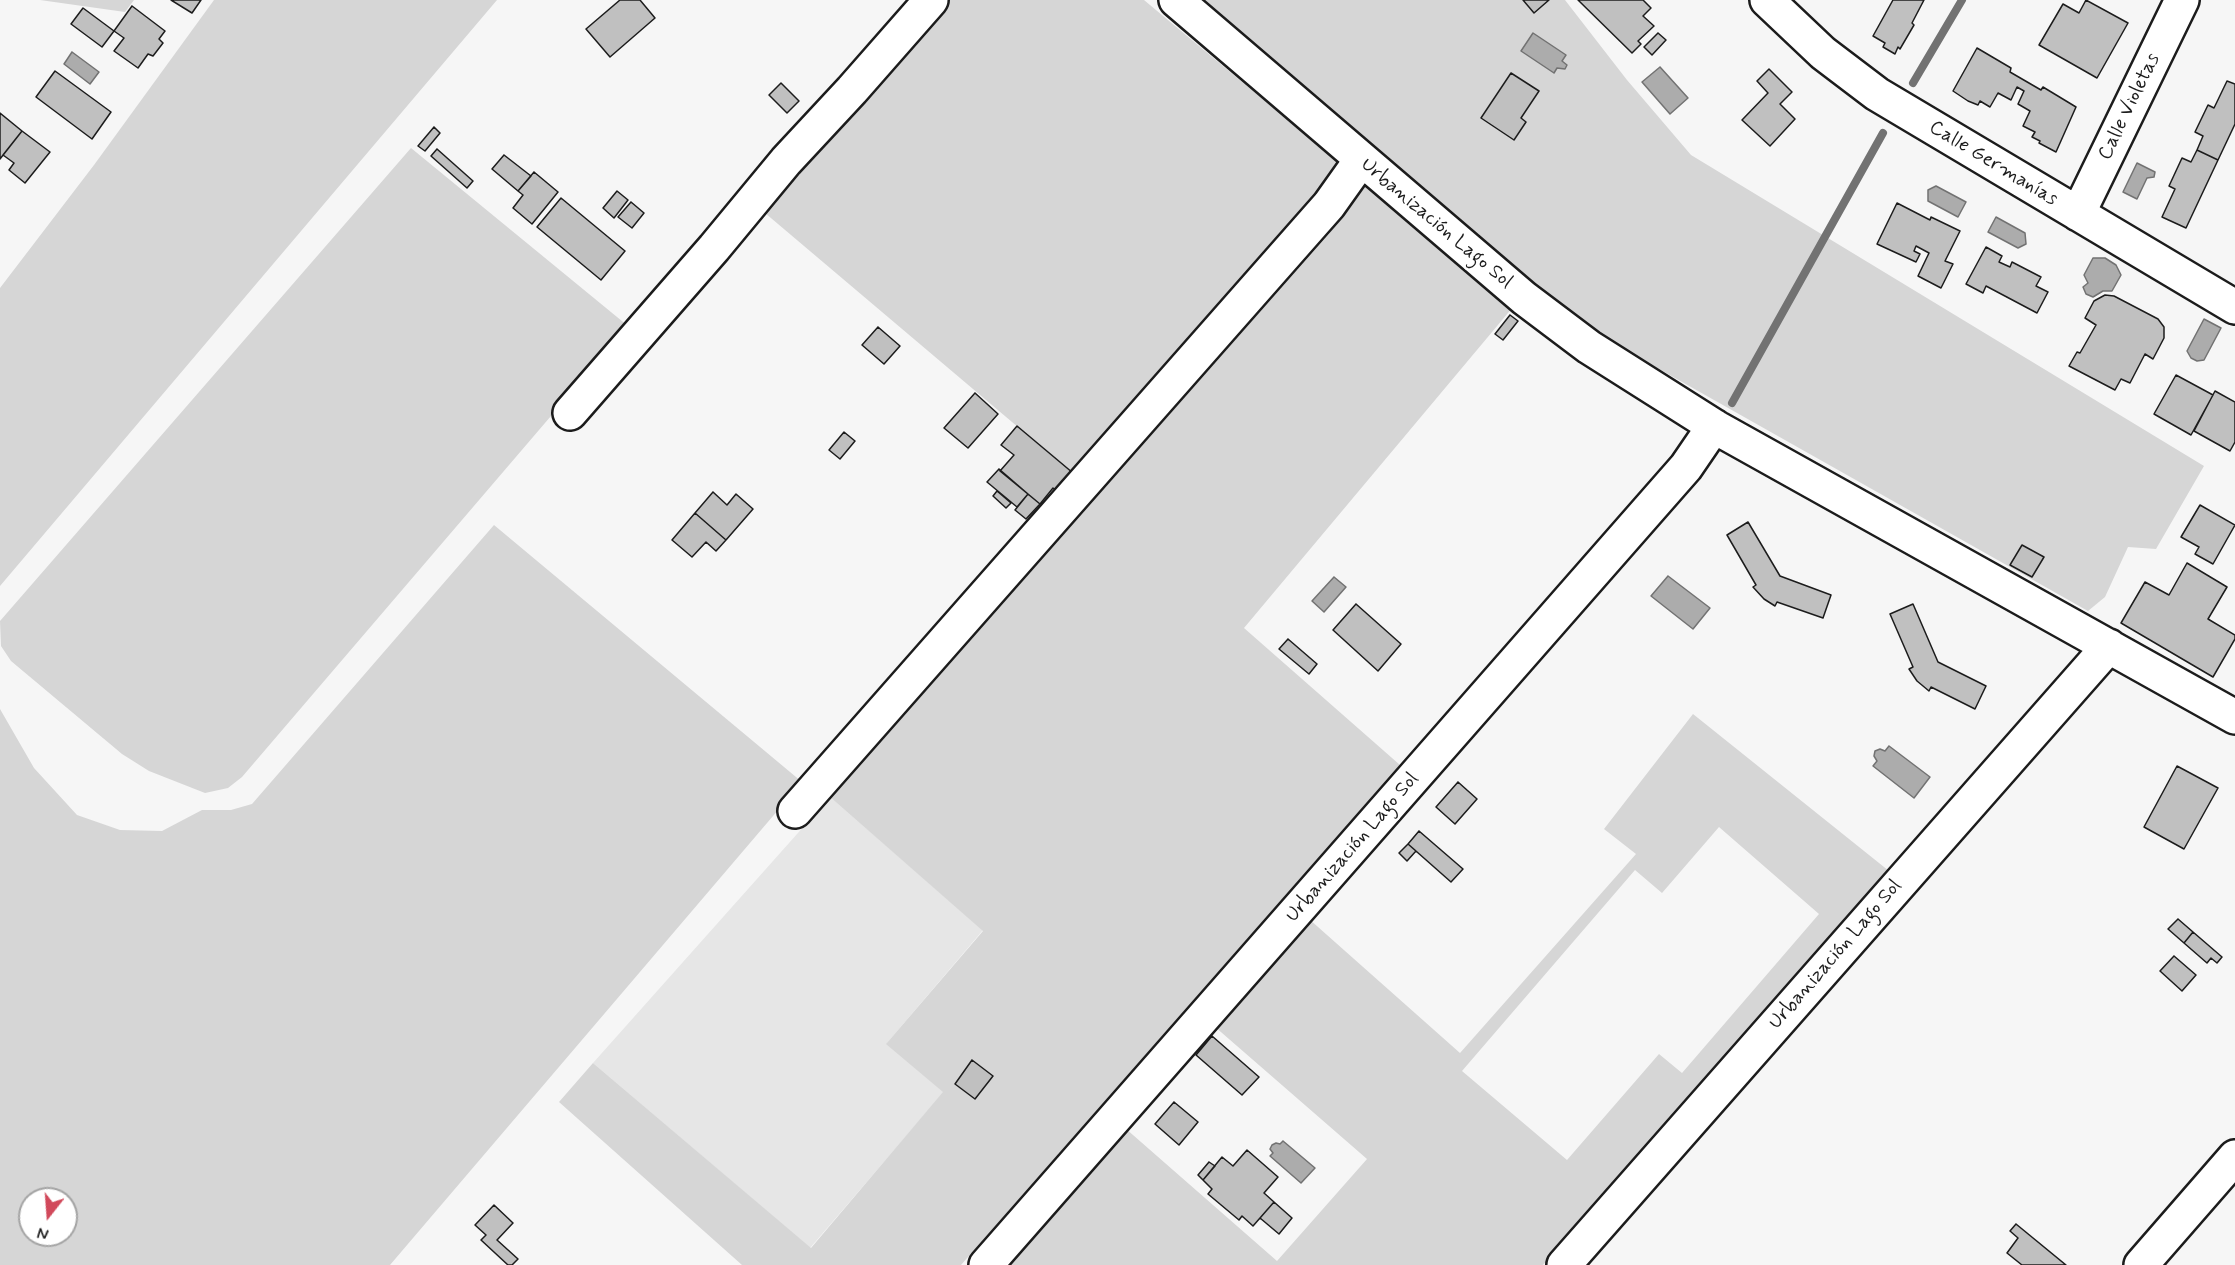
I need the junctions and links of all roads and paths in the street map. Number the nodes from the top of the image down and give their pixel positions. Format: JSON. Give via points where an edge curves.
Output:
{"nodes":[{"id":1,"x":931,"y":0,"type":"edge"},
{"id":2,"x":1176,"y":0,"type":"edge"},
{"id":3,"x":1767,"y":0,"type":"edge"},
{"id":4,"x":2182,"y":0,"type":"edge"},
{"id":5,"x":1360,"y":160,"type":"junction"},
{"id":6,"x":2078,"y":214,"type":"junction"},
{"id":7,"x":2235,"y":307,"type":"edge"},
{"id":8,"x":570,"y":413,"type":"dead end"},
{"id":9,"x":1714,"y":426,"type":"junction"},
{"id":10,"x":2109,"y":646,"type":"junction"},
{"id":11,"x":2235,"y":717,"type":"edge"},
{"id":12,"x":795,"y":811,"type":"dead end"},
{"id":13,"x":2235,"y":1157,"type":"edge"},
{"id":14,"x":986,"y":1265,"type":"edge"},
{"id":15,"x":1564,"y":1265,"type":"edge"},
{"id":16,"x":2141,"y":1265,"type":"edge"}],
"edges":[{"from":1,"to":8,"type":"street","via":[[786,161]]},
{"from":2,"to":5,"type":"street","name":"Urbanización Lago Sol"},
{"from":3,"to":6,"type":"street","name":"Calle Germanías","via":[[1823,53],[1877,94]]},
{"from":4,"to":6,"type":"street","name":"Calle Violetas"},
{"from":5,"to":9,"type":"street","name":"Urbanización Lago Sol","via":[[1524,298],[1589,347]]},
{"from":5,"to":12,"type":"street","via":[[1329,205]]},
{"from":6,"to":7,"type":"street","name":"Calle Germanías"},
{"from":9,"to":10,"type":"street","name":"Urbanización Lago Sol"},
{"from":9,"to":14,"type":"street","name":"Urbanización Lago Sol","via":[[1686,467]]},
{"from":10,"to":11,"type":"street","name":"Urbanización Lago Sol"},
{"from":10,"to":15,"type":"street","name":"Urbanización Lago Sol"},
{"from":13,"to":16,"type":"street"}]}
